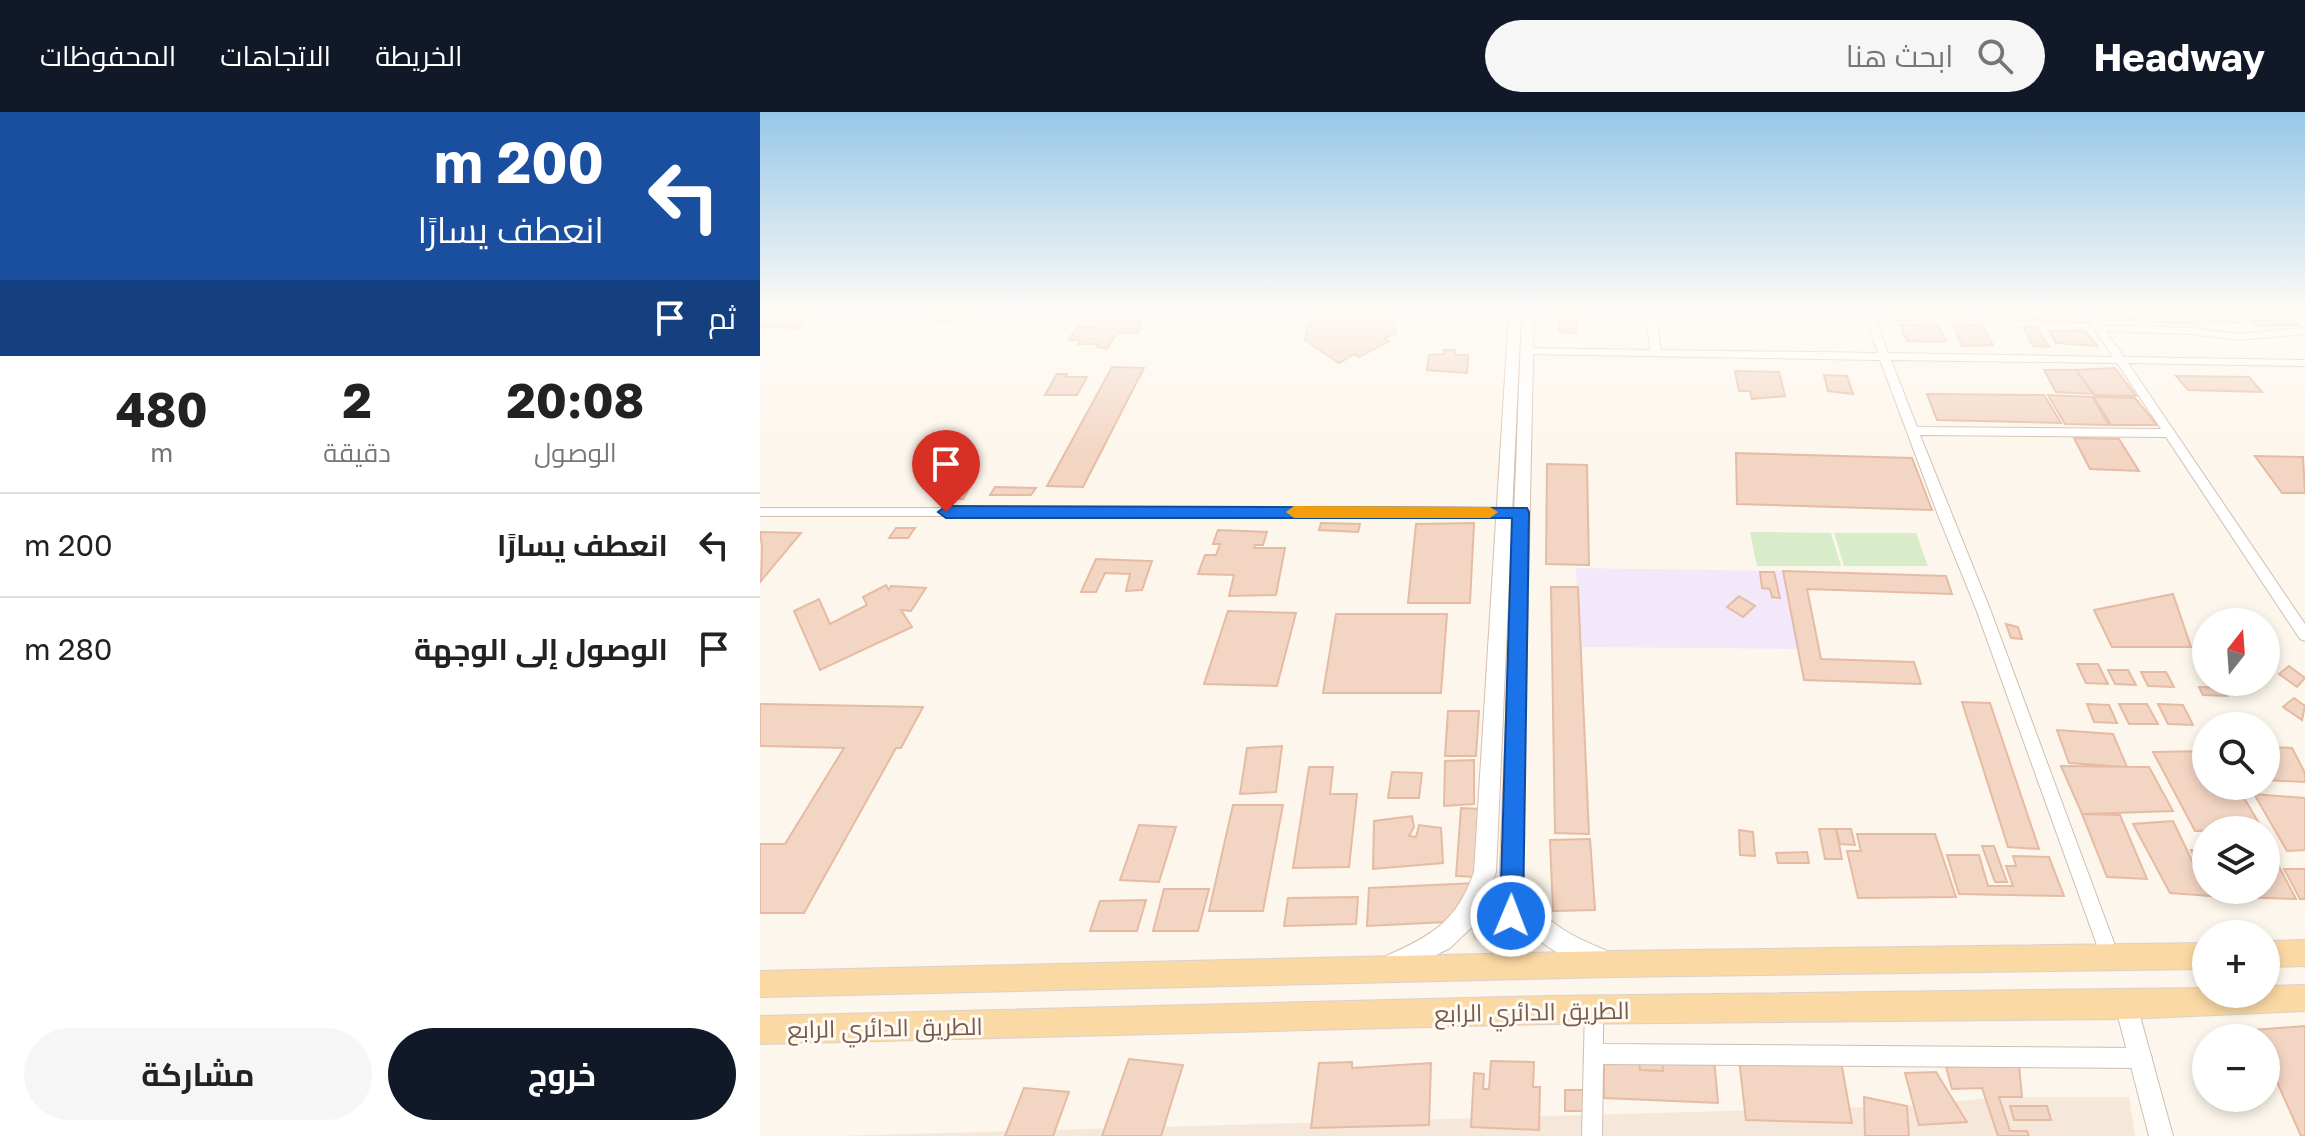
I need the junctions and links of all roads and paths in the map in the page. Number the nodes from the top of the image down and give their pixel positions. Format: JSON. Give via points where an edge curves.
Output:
{"nodes":[{"id":1,"x":1514,"y":361,"type":"edge"},
{"id":2,"x":1526,"y":361,"type":"edge"},
{"id":3,"x":1886,"y":361,"type":"edge"},
{"id":4,"x":2108,"y":361,"type":"edge"},
{"id":5,"x":2121,"y":361,"type":"junction"},
{"id":6,"x":2305,"y":363,"type":"edge"},
{"id":7,"x":1913,"y":431,"type":"junction"},
{"id":8,"x":2169,"y":433,"type":"junction"},
{"id":9,"x":760,"y":512,"type":"edge"},
{"id":10,"x":1512,"y":512,"type":"junction"},
{"id":11,"x":2305,"y":635,"type":"edge"},
{"id":12,"x":1485,"y":872,"type":"junction"},
{"id":13,"x":1512,"y":880,"type":"junction"},
{"id":14,"x":2305,"y":953,"type":"edge"},
{"id":15,"x":2280,"y":954,"type":"edge"},
{"id":16,"x":2192,"y":956,"type":"edge"},
{"id":17,"x":2111,"y":959,"type":"junction"},
{"id":18,"x":1613,"y":964,"type":"junction"},
{"id":19,"x":1375,"y":972,"type":"junction"},
{"id":20,"x":760,"y":984,"type":"edge"},
{"id":21,"x":2305,"y":998,"type":"edge"},
{"id":22,"x":2126,"y":1005,"type":"junction"},
{"id":23,"x":1594,"y":1009,"type":"junction"},
{"id":24,"x":760,"y":1030,"type":"edge"},
{"id":25,"x":1595,"y":1054,"type":"junction"},
{"id":26,"x":2142,"y":1058,"type":"junction"},
{"id":27,"x":1592,"y":1136,"type":"edge"},
{"id":28,"x":2161,"y":1136,"type":"edge"}],
"edges":[{"from":1,"to":10,"type":"main road"},
{"from":2,"to":10,"type":"main road"},
{"from":3,"to":7,"type":"street"},
{"from":4,"to":5,"type":"street"},
{"from":5,"to":6,"type":"street"},
{"from":5,"to":8,"type":"street"},
{"from":7,"to":8,"type":"street"},
{"from":7,"to":17,"type":"street"},
{"from":8,"to":11,"type":"street"},
{"from":9,"to":10,"type":"street"},
{"from":10,"to":12,"type":"main road"},
{"from":10,"to":13,"type":"main road"},
{"from":12,"to":13,"type":"main road","via":[[1482,923],[1491,937],[1502,937],[1510,929]]},
{"from":12,"to":19,"type":"main road","via":[[1455,933]]},
{"from":13,"to":18,"type":"main road","via":[[1544,932],[1565,947]]},
{"from":14,"to":15,"type":"main road"},
{"from":16,"to":17,"type":"main road","name":"الطريق الدائري الرابع"},
{"from":17,"to":18,"type":"main road","name":"الطريق الدائري الرابع"},
{"from":18,"to":19,"type":"main road","name":"الطريق الدائري الرابع"},
{"from":19,"to":20,"type":"main road","name":"الطريق الدائري الرابع"},
{"from":21,"to":22,"type":"main road","name":"الطريق الدائري الرابع"},
{"from":22,"to":23,"type":"main road","name":"الطريق الدائري الرابع"},
{"from":22,"to":26,"type":"street"},
{"from":23,"to":24,"type":"main road","name":"الطريق الدائري الرابع"},
{"from":23,"to":25,"type":"street"},
{"from":25,"to":26,"type":"street"},
{"from":25,"to":27,"type":"street"},
{"from":26,"to":28,"type":"street"}]}
